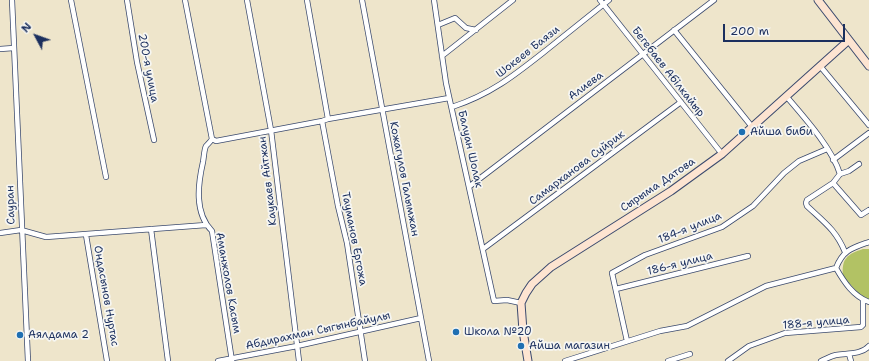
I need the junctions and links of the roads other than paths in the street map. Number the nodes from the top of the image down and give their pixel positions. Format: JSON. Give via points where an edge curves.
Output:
{"nodes":[{"id":1,"x":12,"y":0,"type":"edge"},
{"id":2,"x":71,"y":0,"type":"edge"},
{"id":3,"x":127,"y":0,"type":"edge"},
{"id":4,"x":185,"y":0,"type":"edge"},
{"id":5,"x":247,"y":0,"type":"edge"},
{"id":6,"x":307,"y":0,"type":"edge"},
{"id":7,"x":362,"y":0,"type":"edge"},
{"id":8,"x":434,"y":0,"type":"edge"},
{"id":9,"x":513,"y":0,"type":"edge"},
{"id":10,"x":609,"y":0,"type":"edge"},
{"id":11,"x":714,"y":0,"type":"edge"},
{"id":12,"x":818,"y":0,"type":"edge"},
{"id":13,"x":602,"y":2,"type":"edge"},
{"id":14,"x":438,"y":25,"type":"junction"},
{"id":15,"x":476,"y":30,"type":"junction"},
{"id":16,"x":674,"y":30,"type":"junction"},
{"id":17,"x":849,"y":40,"type":"junction"},
{"id":18,"x":14,"y":48,"type":"junction"},
{"id":19,"x":0,"y":49,"type":"edge"},
{"id":20,"x":642,"y":54,"type":"junction"},
{"id":21,"x":442,"y":56,"type":"junction"},
{"id":22,"x":820,"y":66,"type":"junction"},
{"id":23,"x":869,"y":66,"type":"edge"},
{"id":24,"x":786,"y":96,"type":"junction"},
{"id":25,"x":449,"y":98,"type":"junction"},
{"id":26,"x":681,"y":102,"type":"junction"},
{"id":27,"x":452,"y":107,"type":"junction"},
{"id":28,"x":382,"y":110,"type":"junction"},
{"id":29,"x":328,"y":119,"type":"junction"},
{"id":30,"x":322,"y":121,"type":"junction"},
{"id":31,"x":869,"y":126,"type":"edge"},
{"id":32,"x":753,"y":128,"type":"junction"},
{"id":33,"x":271,"y":130,"type":"junction"},
{"id":34,"x":869,"y":133,"type":"edge"},
{"id":35,"x":212,"y":139,"type":"junction"},
{"id":36,"x":154,"y":140,"type":"dead end"},
{"id":37,"x":827,"y":149,"type":"junction"},
{"id":38,"x":722,"y":154,"type":"junction"},
{"id":39,"x":833,"y":160,"type":"junction"},
{"id":40,"x":859,"y":164,"type":"dead end"},
{"id":41,"x":840,"y":174,"type":"junction"},
{"id":42,"x":106,"y":177,"type":"dead end"},
{"id":43,"x":833,"y":183,"type":"junction"},
{"id":44,"x":470,"y":186,"type":"junction"},
{"id":45,"x":869,"y":210,"type":"edge"},
{"id":46,"x":206,"y":225,"type":"junction"},
{"id":47,"x":151,"y":229,"type":"junction"},
{"id":48,"x":21,"y":230,"type":"junction"},
{"id":49,"x":0,"y":233,"type":"edge"},
{"id":50,"x":86,"y":235,"type":"junction"},
{"id":51,"x":869,"y":242,"type":"edge"},
{"id":52,"x":483,"y":249,"type":"junction"},
{"id":53,"x":845,"y":252,"type":"junction"},
{"id":54,"x":748,"y":256,"type":"dead end"},
{"id":55,"x":836,"y":268,"type":"junction"},
{"id":56,"x":616,"y":289,"type":"junction"},
{"id":57,"x":864,"y":300,"type":"junction"},
{"id":58,"x":869,"y":302,"type":"edge"},
{"id":59,"x":521,"y":303,"type":"junction"},
{"id":60,"x":421,"y":318,"type":"junction"},
{"id":61,"x":360,"y":332,"type":"junction"},
{"id":62,"x":627,"y":342,"type":"junction"},
{"id":63,"x":297,"y":346,"type":"junction"},
{"id":64,"x":869,"y":346,"type":"edge"},
{"id":65,"x":690,"y":354,"type":"dead end"},
{"id":66,"x":849,"y":354,"type":"junction"},
{"id":67,"x":232,"y":360,"type":"edge"},
{"id":68,"x":28,"y":361,"type":"edge"},
{"id":69,"x":107,"y":361,"type":"edge"},
{"id":70,"x":168,"y":361,"type":"edge"},
{"id":71,"x":218,"y":361,"type":"edge"},
{"id":72,"x":299,"y":361,"type":"edge"},
{"id":73,"x":365,"y":361,"type":"edge"},
{"id":74,"x":429,"y":361,"type":"edge"},
{"id":75,"x":528,"y":361,"type":"edge"},
{"id":76,"x":565,"y":361,"type":"edge"},
{"id":77,"x":668,"y":361,"type":"edge"},
{"id":78,"x":728,"y":361,"type":"edge"},
{"id":79,"x":821,"y":361,"type":"edge"},
{"id":80,"x":851,"y":361,"type":"edge"}],
"edges":[{"from":1,"to":18,"type":"street","name":"Сауран"},
{"from":2,"to":42,"type":"street"},
{"from":3,"to":36,"type":"street","name":"200-я улица","via":[[136,62]]},
{"from":4,"to":35,"type":"street"},
{"from":5,"to":33,"type":"street","name":"Каукаев Айтжан"},
{"from":6,"to":29,"type":"street"},
{"from":7,"to":28,"type":"street","name":"Кожагулов Галымжан"},
{"from":8,"to":14,"type":"street","name":"Балуан Шолак"},
{"from":9,"to":15,"type":"street"},
{"from":10,"to":13,"type":"street","name":"Шокеев Баязи"},
{"from":11,"to":16,"type":"street","name":"Алиева"},
{"from":12,"to":17,"type":"street"},
{"from":13,"to":20,"type":"street","name":"Бегебаев Абілкайыр"},
{"from":13,"to":27,"type":"street","name":"Шокеев Баязи","via":[[511,78],[483,95]]},
{"from":14,"to":15,"type":"street","via":[[455,18],[466,28]]},
{"from":14,"to":21,"type":"street","name":"Балуан Шолак"},
{"from":15,"to":21,"type":"street"},
{"from":16,"to":20,"type":"street","name":"Алиева"},
{"from":16,"to":32,"type":"street"},
{"from":17,"to":22,"type":"street","name":"Сырыма Датова"},
{"from":17,"to":23,"type":"street"},
{"from":18,"to":19,"type":"street"},
{"from":18,"to":48,"type":"street","name":"Сауран"},
{"from":20,"to":26,"type":"street","name":"Бегебаев Абілкайыр"},
{"from":20,"to":44,"type":"street","name":"Алиева"},
{"from":21,"to":25,"type":"street","name":"Балуан Шолак"},
{"from":22,"to":24,"type":"street","name":"Сырыма Датова"},
{"from":22,"to":31,"type":"street"},
{"from":24,"to":32,"type":"street","name":"Сырыма Датова"},
{"from":24,"to":37,"type":"street","via":[[818,134]]},
{"from":25,"to":27,"type":"street","name":"Балуан Шолак"},
{"from":25,"to":28,"type":"street"},
{"from":26,"to":38,"type":"street","name":"Бегебаев Абілкайыр"},
{"from":26,"to":52,"type":"street","name":"Самарханова Суйрик"},
{"from":27,"to":44,"type":"street","name":"Балуан Шолак"},
{"from":28,"to":29,"type":"street"},
{"from":28,"to":60,"type":"street","name":"Кожагулов Галымжан"},
{"from":29,"to":30,"type":"street"},
{"from":30,"to":33,"type":"street"},
{"from":30,"to":61,"type":"street","name":"Тауманов Ергожа","via":[[347,243]]},
{"from":32,"to":38,"type":"street","name":"Сырыма Датова"},
{"from":33,"to":35,"type":"street","via":[[216,141]]},
{"from":33,"to":63,"type":"street","name":"Каукаев Айтжан"},
{"from":34,"to":39,"type":"street"},
{"from":35,"to":46,"type":"street","name":"Аманжолов Касым","via":[[206,147],[198,190],[200,208]]},
{"from":37,"to":39,"type":"street"},
{"from":37,"to":56,"type":"street","name":"184-я улица","via":[[799,161],[753,206],[722,227],[645,255],[612,273]]},
{"from":38,"to":59,"type":"street","name":"Сырыма Датова","via":[[665,195],[551,268],[532,284]]},
{"from":39,"to":41,"type":"street"},
{"from":40,"to":41,"type":"street"},
{"from":41,"to":43,"type":"street"},
{"from":43,"to":45,"type":"street","via":[[861,215]]},
{"from":43,"to":53,"type":"street","via":[[806,203],[833,230]]},
{"from":44,"to":52,"type":"street","name":"Балуан Шолак"},
{"from":46,"to":47,"type":"street"},
{"from":46,"to":67,"type":"street","name":"Аманжолов Касым","via":[[212,231]]},
{"from":47,"to":50,"type":"street"},
{"from":47,"to":70,"type":"street"},
{"from":48,"to":49,"type":"street"},
{"from":48,"to":50,"type":"street","via":[[46,237]]},
{"from":48,"to":68,"type":"street","name":"Сауран"},
{"from":50,"to":69,"type":"street","name":"Ондасынов Нуртас"},
{"from":51,"to":53,"type":"street"},
{"from":52,"to":59,"type":"street","name":"Балуан Шолак","via":[[494,301]]},
{"from":53,"to":55,"type":"street"},
{"from":54,"to":56,"type":"street","name":"186-я улица"},
{"from":55,"to":57,"type":"street","via":[[857,296]]},
{"from":55,"to":62,"type":"street","via":[[766,286],[687,326],[660,331]]},
{"from":56,"to":62,"type":"street"},
{"from":57,"to":58,"type":"street"},
{"from":57,"to":78,"type":"street","name":"188-я улица","via":[[861,327],[785,333],[749,346]]},
{"from":59,"to":75,"type":"street"},
{"from":60,"to":61,"type":"street","name":"Абдирахман Сыгынбайулы"},
{"from":60,"to":74,"type":"street","name":"Кожагулов Галымжан"},
{"from":61,"to":63,"type":"street","name":"Абдирахман Сыгынбайулы"},
{"from":61,"to":73,"type":"street","name":"Тауманов Ергожа"},
{"from":62,"to":76,"type":"street"},
{"from":63,"to":67,"type":"street","name":"Абдирахман Сыгынбайулы"},
{"from":63,"to":72,"type":"street","name":"Каукаев Айтжан"},
{"from":64,"to":66,"type":"street"},
{"from":65,"to":77,"type":"street"},
{"from":66,"to":79,"type":"street"},
{"from":66,"to":80,"type":"street"},
{"from":67,"to":71,"type":"street","name":"Абдирахман Сыгынбайулы"}]}
